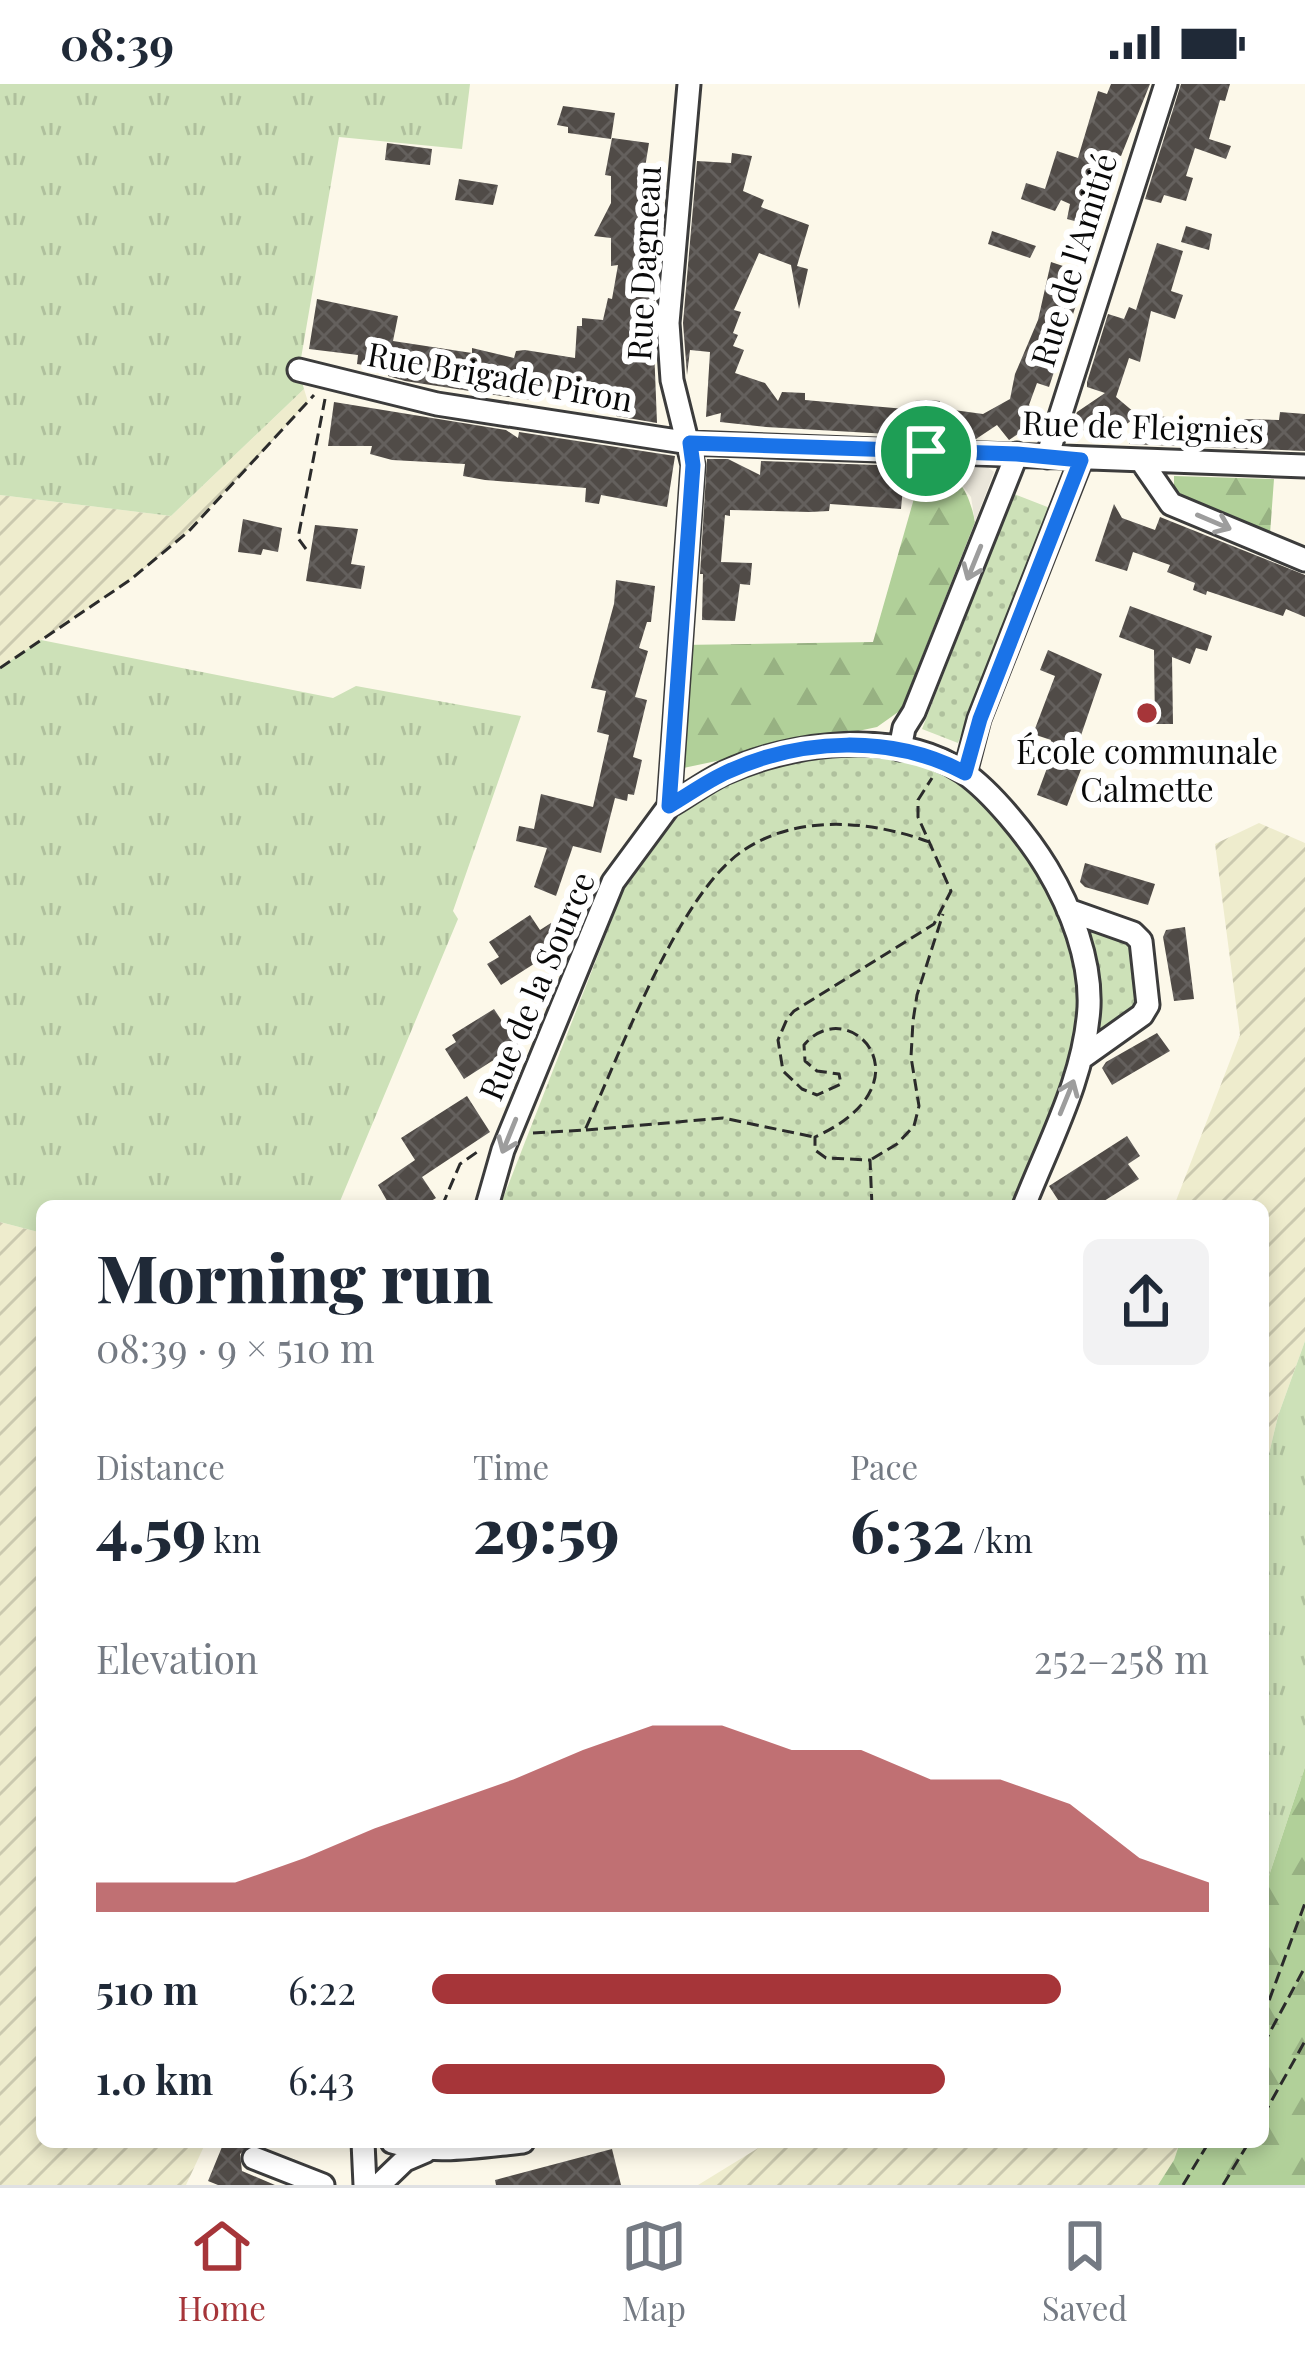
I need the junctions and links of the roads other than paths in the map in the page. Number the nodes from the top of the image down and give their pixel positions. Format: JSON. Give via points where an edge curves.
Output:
{"nodes":[{"id":1,"x":689,"y":84,"type":"edge"},
{"id":2,"x":1166,"y":84,"type":"edge"},
{"id":3,"x":299,"y":370,"type":"dead end"},
{"id":4,"x":690,"y":443,"type":"junction"},
{"id":5,"x":1017,"y":454,"type":"junction"},
{"id":6,"x":1047,"y":457,"type":"junction"},
{"id":7,"x":1081,"y":460,"type":"junction"},
{"id":8,"x":1142,"y":461,"type":"junction"},
{"id":9,"x":1305,"y":466,"type":"edge"},
{"id":10,"x":1305,"y":560,"type":"edge"},
{"id":11,"x":900,"y":749,"type":"junction"},
{"id":12,"x":965,"y":773,"type":"junction"},
{"id":13,"x":669,"y":806,"type":"junction"},
{"id":14,"x":1068,"y":910,"type":"junction"},
{"id":15,"x":1083,"y":1058,"type":"junction"},
{"id":16,"x":488,"y":1200,"type":"edge"},
{"id":17,"x":1026,"y":1200,"type":"edge"},
{"id":18,"x":363,"y":2148,"type":"edge"},
{"id":19,"x":439,"y":2148,"type":"edge"},
{"id":20,"x":254,"y":2158,"type":"dead end"},
{"id":21,"x":323,"y":2185,"type":"edge"},
{"id":22,"x":365,"y":2185,"type":"edge"},
{"id":23,"x":379,"y":2185,"type":"edge"}],
"edges":[{"from":1,"to":4,"type":"street","name":"Rue Dagneau","via":[[668,323],[672,380]]},
{"from":2,"to":6,"type":"street","name":"Rue de l'Amitié"},
{"from":3,"to":4,"type":"street","name":"Rue Brigade Piron","via":[[437,404]]},
{"from":4,"to":5,"type":"street","name":"Rue de Fleignies"},
{"from":4,"to":13,"type":"street"},
{"from":5,"to":6,"type":"street","name":"Rue de Fleignies"},
{"from":5,"to":11,"type":"street","one_way":true},
{"from":6,"to":7,"type":"street","name":"Rue de Fleignies"},
{"from":7,"to":8,"type":"street","name":"Rue de Fleignies"},
{"from":7,"to":12,"type":"street"},
{"from":8,"to":9,"type":"street","name":"Rue de Fleignies"},
{"from":8,"to":10,"type":"street","one_way":true,"via":[[1172,505]]},
{"from":11,"to":12,"type":"street"},
{"from":11,"to":13,"type":"street","via":[[775,755]]},
{"from":12,"to":14,"type":"street","via":[[1034,845]]},
{"from":13,"to":16,"type":"street","name":"Rue de la Source","one_way":true,"via":[[614,882],[501,1137]]},
{"from":14,"to":15,"type":"street","via":[[1089,1002]]},
{"from":14,"to":15,"type":"street","via":[[1141,941],[1148,1005]]},
{"from":17,"to":15,"type":"street","one_way":true},
{"from":18,"to":22,"type":"street"},
{"from":19,"to":23,"type":"street","via":[[405,2160]]},
{"from":20,"to":21,"type":"street"}]}
